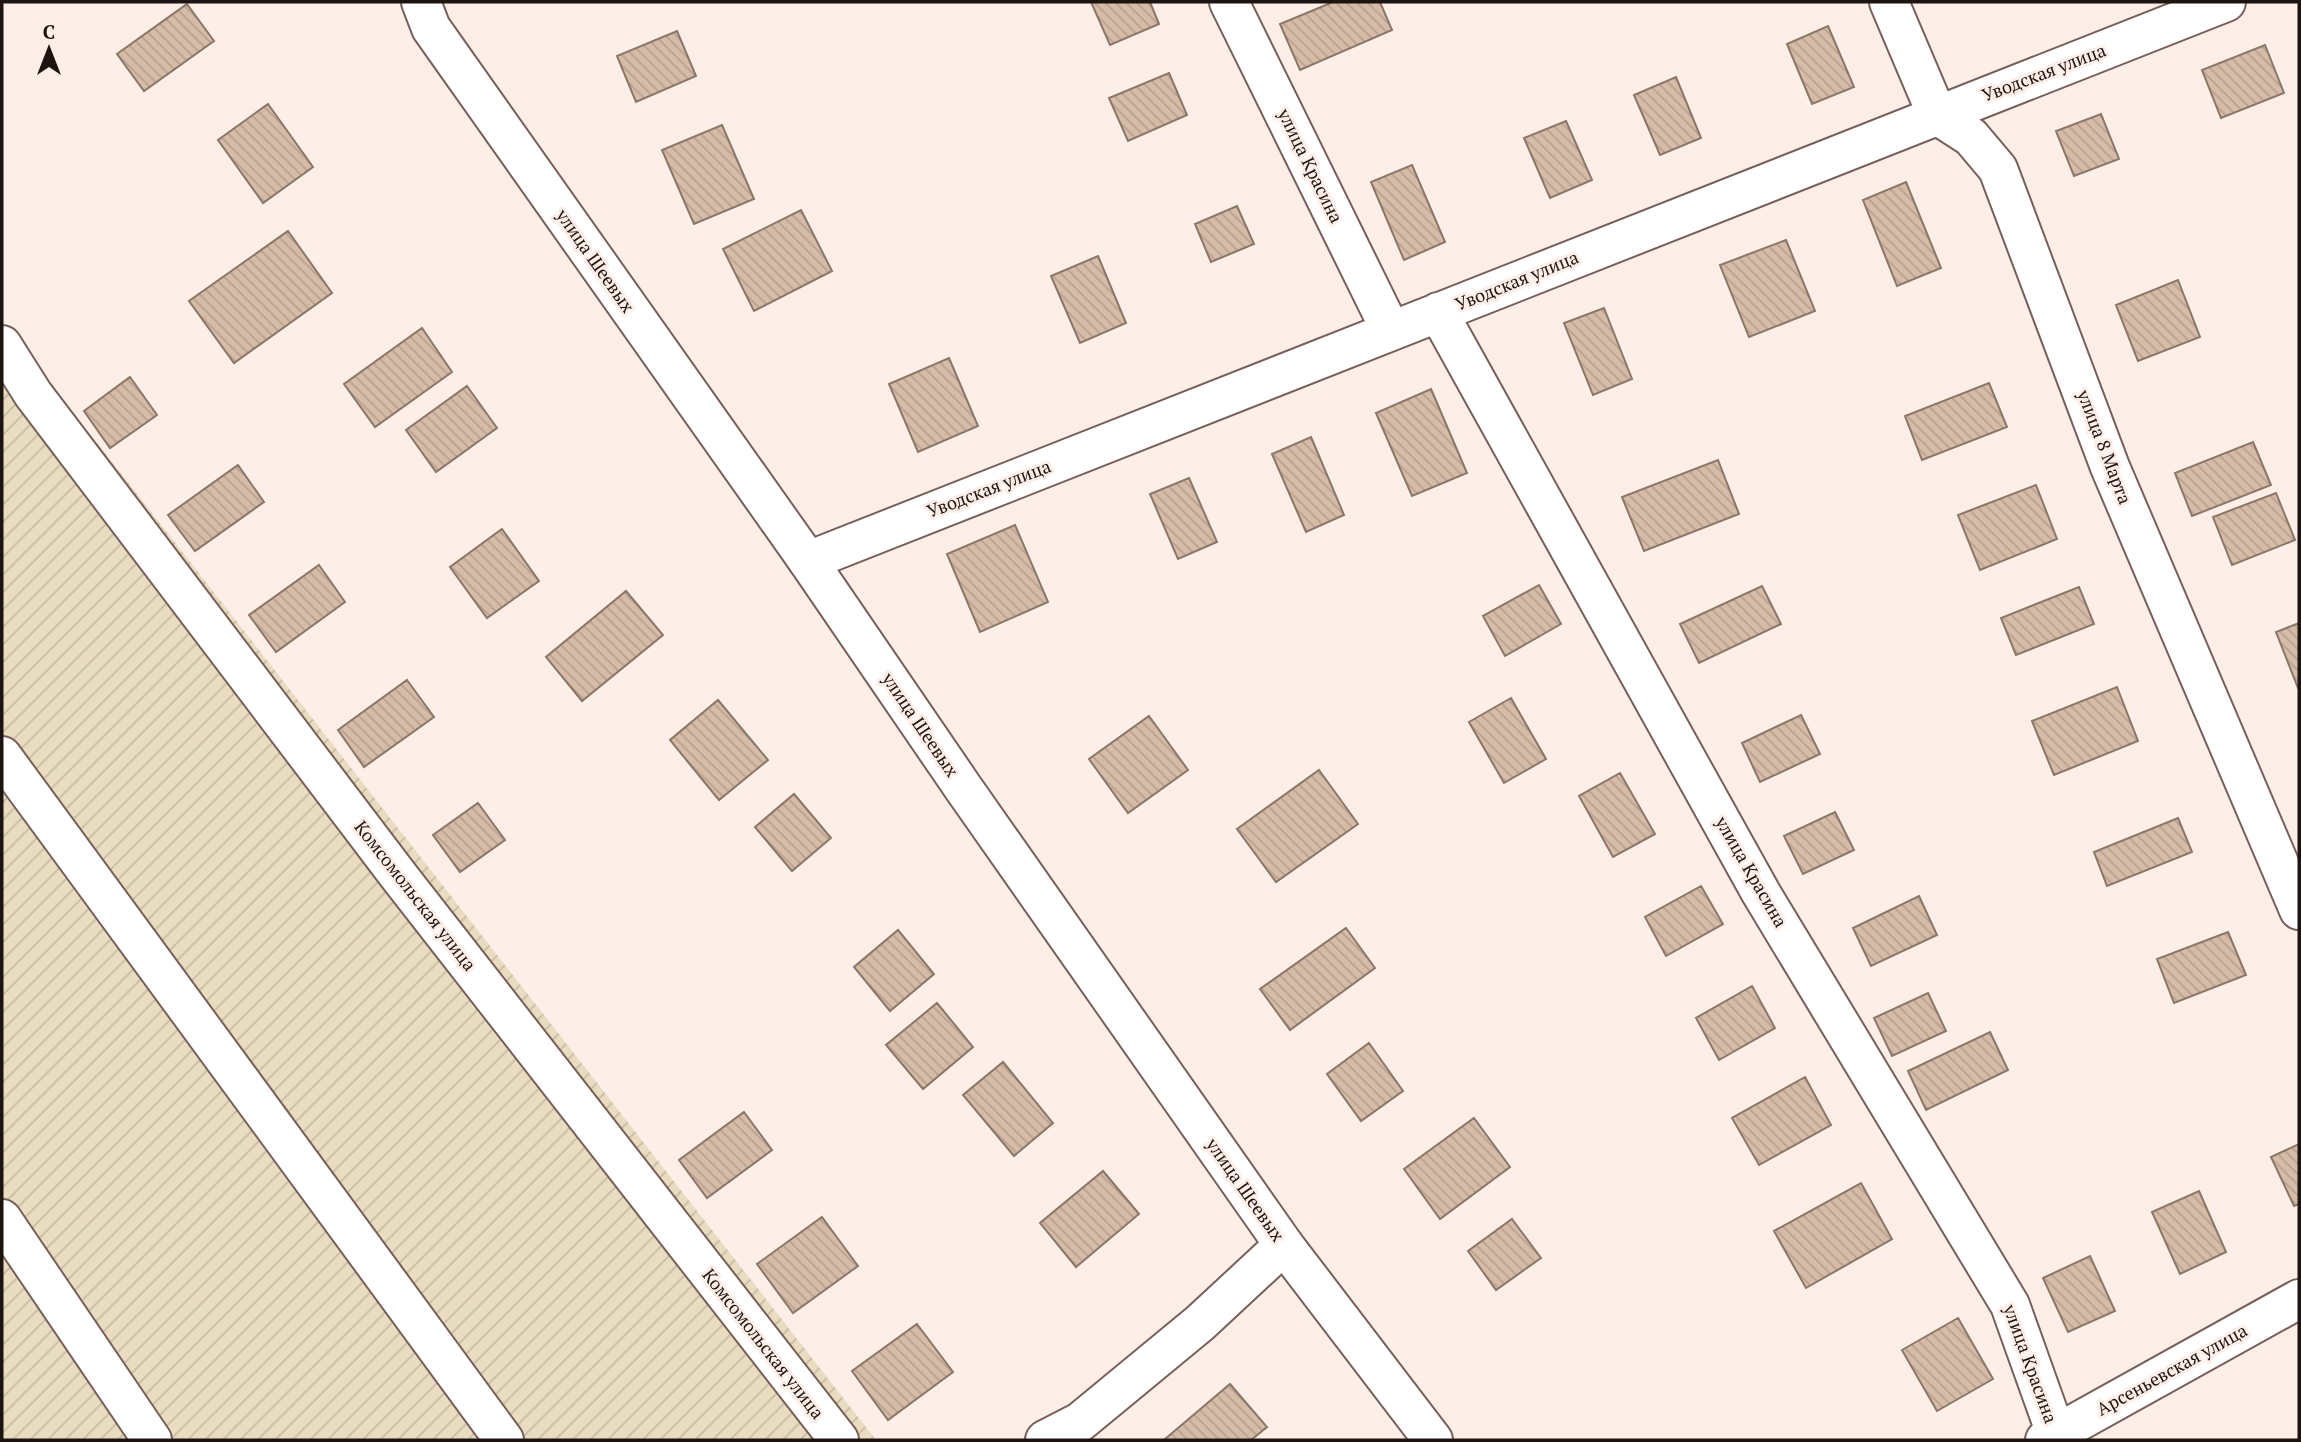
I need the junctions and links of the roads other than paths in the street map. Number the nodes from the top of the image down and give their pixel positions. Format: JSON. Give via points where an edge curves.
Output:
{"nodes":[{"id":1,"x":421,"y":2,"type":"edge"},
{"id":2,"x":1230,"y":2,"type":"edge"},
{"id":3,"x":1889,"y":2,"type":"edge"},
{"id":4,"x":2225,"y":2,"type":"edge"},
{"id":5,"x":1937,"y":116,"type":"junction"},
{"id":6,"x":1438,"y":313,"type":"junction"},
{"id":7,"x":1391,"y":331,"type":"junction"},
{"id":8,"x":2,"y":345,"type":"edge"},
{"id":9,"x":808,"y":561,"type":"junction"},
{"id":10,"x":2,"y":756,"type":"edge"},
{"id":11,"x":2299,"y":910,"type":"edge"},
{"id":12,"x":2,"y":1219,"type":"edge"},
{"id":13,"x":1284,"y":1245,"type":"junction"},
{"id":14,"x":2299,"y":1300,"type":"edge"},
{"id":15,"x":2050,"y":1437,"type":"edge"},
{"id":16,"x":152,"y":1440,"type":"edge"},
{"id":17,"x":504,"y":1440,"type":"edge"},
{"id":18,"x":839,"y":1440,"type":"edge"},
{"id":19,"x":1045,"y":1440,"type":"edge"},
{"id":20,"x":1433,"y":1440,"type":"edge"}],
"edges":[{"from":1,"to":9,"type":"street","name":"улица Шеевых","via":[[430,27]]},
{"from":2,"to":7,"type":"street","name":"улица Красина"},
{"from":3,"to":5,"type":"street"},
{"from":4,"to":5,"type":"street","name":"Уводская улица"},
{"from":5,"to":6,"type":"street","name":"Уводская улица"},
{"from":5,"to":11,"type":"street","name":"улица 8 Марта","via":[[1971,137],[1998,169],[2110,467]]},
{"from":6,"to":7,"type":"street","name":"Уводская улица"},
{"from":6,"to":15,"type":"street","name":"улица Красина","via":[[1761,893],[2010,1305]]},
{"from":7,"to":9,"type":"street","name":"Уводская улица"},
{"from":8,"to":18,"type":"street","name":"Комсомольская улица","via":[[33,394],[398,875]]},
{"from":9,"to":13,"type":"street","name":"улица Шеевых"},
{"from":10,"to":17,"type":"street"},
{"from":12,"to":16,"type":"street"},
{"from":13,"to":19,"type":"street","via":[[1200,1323],[1080,1422]]},
{"from":13,"to":20,"type":"street","name":"улица Шеевых"},
{"from":14,"to":15,"type":"street","name":"Арсеньевская улица"}]}
